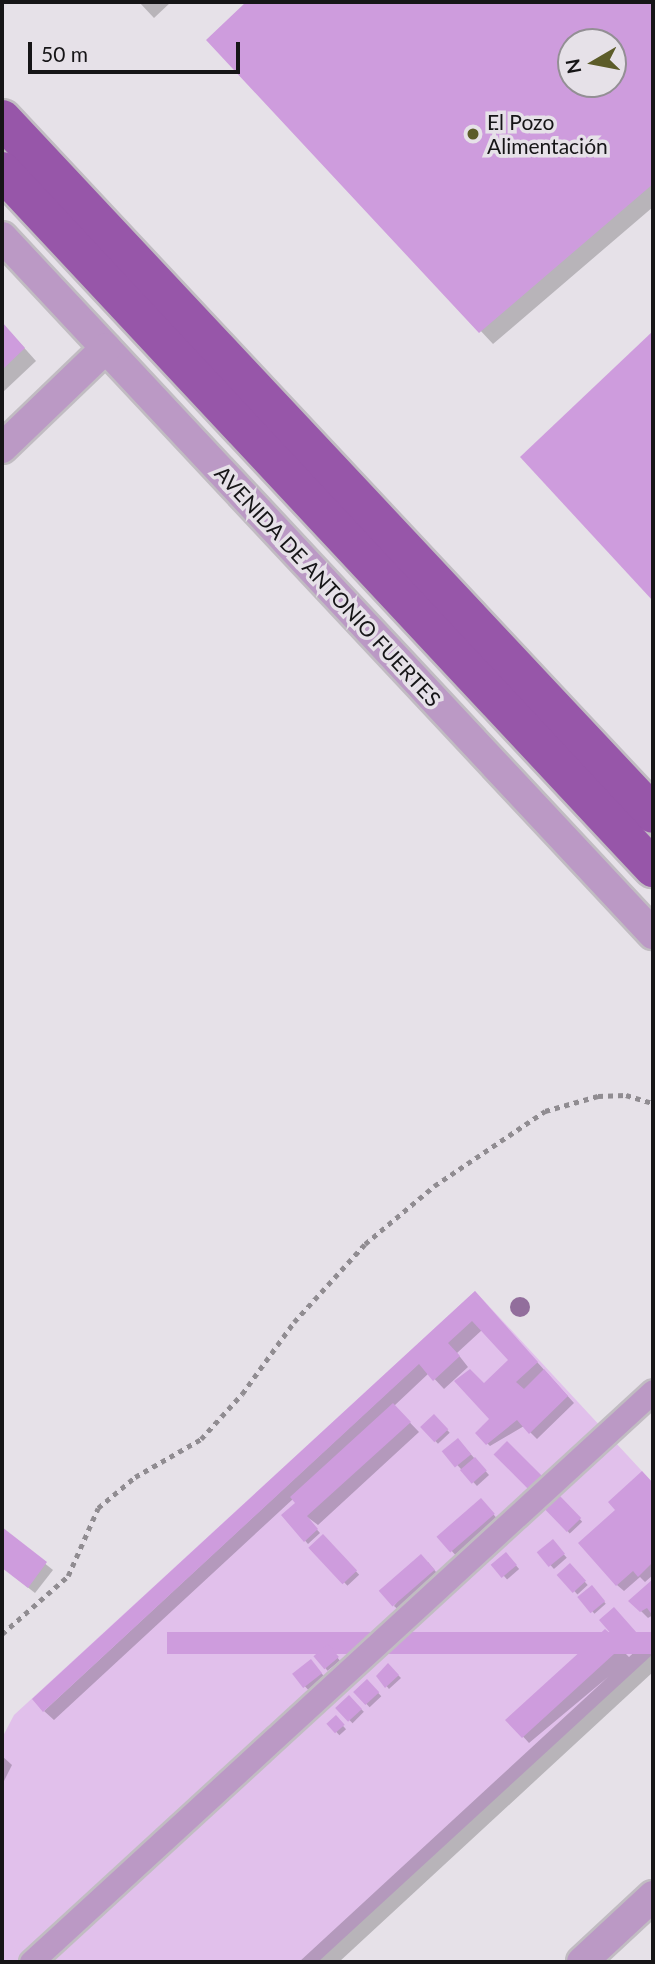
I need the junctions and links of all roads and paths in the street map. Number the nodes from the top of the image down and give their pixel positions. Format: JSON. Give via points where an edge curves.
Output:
{"nodes":[{"id":1,"x":2,"y":119,"type":"edge"},
{"id":2,"x":2,"y":172,"type":"edge"},
{"id":3,"x":2,"y":237,"type":"edge"},
{"id":4,"x":106,"y":348,"type":"junction"},
{"id":5,"x":2,"y":448,"type":"edge"},
{"id":6,"x":653,"y":814,"type":"edge"},
{"id":7,"x":653,"y":868,"type":"edge"},
{"id":8,"x":653,"y":934,"type":"edge"},
{"id":9,"x":653,"y":1102,"type":"edge"},
{"id":10,"x":653,"y":1391,"type":"edge"},
{"id":11,"x":2,"y":1634,"type":"edge"},
{"id":12,"x":653,"y":1896,"type":"edge"},
{"id":13,"x":31,"y":1962,"type":"edge"},
{"id":14,"x":582,"y":1962,"type":"edge"}],
"edges":[{"from":1,"to":6,"type":"main road"},
{"from":2,"to":7,"type":"main road"},
{"from":3,"to":4,"type":"street","name":"AVENIDA DE ANTONIO FUERTES"},
{"from":4,"to":5,"type":"street"},
{"from":4,"to":8,"type":"street","name":"AVENIDA DE ANTONIO FUERTES"},
{"from":9,"to":11,"type":"path","via":[[626,1095],[598,1096],[545,1111],[434,1186],[365,1244],[294,1322],[242,1394],[201,1439],[135,1477],[98,1508],[68,1576]]},
{"from":10,"to":13,"type":"street"},
{"from":12,"to":14,"type":"street"}]}
